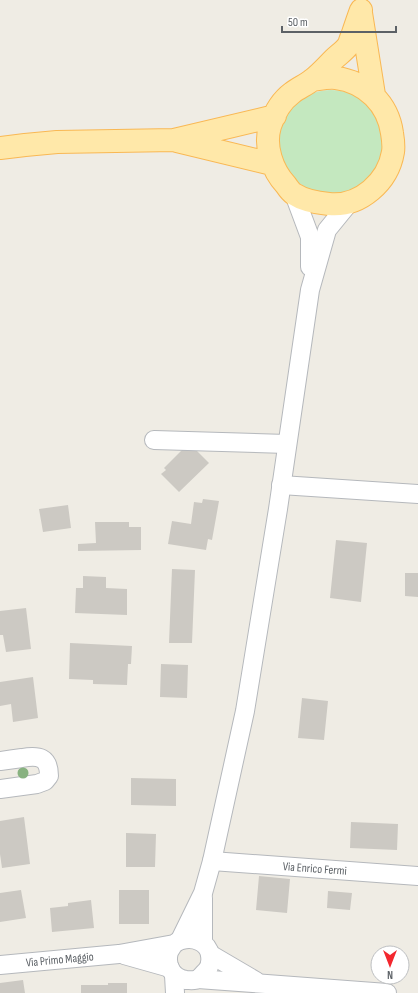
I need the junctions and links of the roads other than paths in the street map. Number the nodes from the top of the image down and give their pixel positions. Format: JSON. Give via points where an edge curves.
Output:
{"nodes":[{"id":1,"x":361,"y":5,"type":"edge"},
{"id":2,"x":312,"y":80,"type":"junction"},
{"id":3,"x":374,"y":95,"type":"junction"},
{"id":4,"x":275,"y":116,"type":"junction"},
{"id":5,"x":174,"y":140,"type":"junction"},
{"id":6,"x":0,"y":148,"type":"edge"},
{"id":7,"x":272,"y":164,"type":"junction"},
{"id":8,"x":294,"y":194,"type":"junction"},
{"id":9,"x":349,"y":203,"type":"junction"},
{"id":10,"x":310,"y":290,"type":"junction"},
{"id":11,"x":154,"y":440,"type":"dead end"},
{"id":12,"x":287,"y":444,"type":"junction"},
{"id":13,"x":281,"y":484,"type":"junction"},
{"id":14,"x":418,"y":494,"type":"edge"},
{"id":15,"x":0,"y":761,"type":"edge"},
{"id":16,"x":0,"y":789,"type":"edge"},
{"id":17,"x":212,"y":861,"type":"junction"},
{"id":18,"x":418,"y":876,"type":"edge"},
{"id":19,"x":203,"y":893,"type":"junction"},
{"id":20,"x":177,"y":942,"type":"junction"},
{"id":21,"x":207,"y":948,"type":"junction"},
{"id":22,"x":120,"y":954,"type":"junction"},
{"id":23,"x":0,"y":965,"type":"edge"},
{"id":24,"x":172,"y":971,"type":"junction"},
{"id":25,"x":260,"y":983,"type":"junction"},
{"id":26,"x":192,"y":984,"type":"edge"},
{"id":27,"x":175,"y":993,"type":"edge"},
{"id":28,"x":387,"y":993,"type":"edge"}],
"edges":[{"from":1,"to":2,"type":"main road","via":[[348,46]]},
{"from":1,"to":3,"type":"main road"},
{"from":2,"to":3,"type":"main road","via":[[336,78],[362,86]]},
{"from":2,"to":4,"type":"main road","via":[[290,94],[280,105]]},
{"from":3,"to":9,"type":"main road","via":[[385,110],[391,127],[393,151],[383,177],[375,187]]},
{"from":4,"to":5,"type":"main road"},
{"from":4,"to":7,"type":"main road","via":[[268,140]]},
{"from":5,"to":6,"type":"main road","via":[[57,142]]},
{"from":5,"to":7,"type":"main road"},
{"from":7,"to":8,"type":"main road"},
{"from":8,"to":9,"type":"main road","via":[[321,204]]},
{"from":8,"to":10,"type":"street","via":[[310,238]]},
{"from":9,"to":10,"type":"street","via":[[327,230]]},
{"from":10,"to":12,"type":"street"},
{"from":11,"to":12,"type":"street"},
{"from":12,"to":13,"type":"street"},
{"from":13,"to":14,"type":"street"},
{"from":13,"to":17,"type":"street","via":[[245,711]]},
{"from":15,"to":16,"type":"street","via":[[39,757],[49,768],[49,776],[37,784]]},
{"from":17,"to":18,"type":"street","name":"Via Enrico Fermi"},
{"from":17,"to":19,"type":"street"},
{"from":19,"to":20,"type":"street"},
{"from":19,"to":21,"type":"street"},
{"from":20,"to":21,"type":"street","via":[[193,938]]},
{"from":20,"to":22,"type":"street","name":"Via Primo Maggio"},
{"from":20,"to":24,"type":"street","via":[[169,951],[168,959]]},
{"from":21,"to":25,"type":"street"},
{"from":21,"to":26,"type":"street","via":[[211,961],[208,969]]},
{"from":22,"to":23,"type":"street","name":"Via Primo Maggio"},
{"from":22,"to":24,"type":"street","name":"Via Primo Maggio"},
{"from":24,"to":26,"type":"street","via":[[180,979]]},
{"from":24,"to":27,"type":"street"},
{"from":25,"to":26,"type":"street"},
{"from":25,"to":28,"type":"street"}]}
